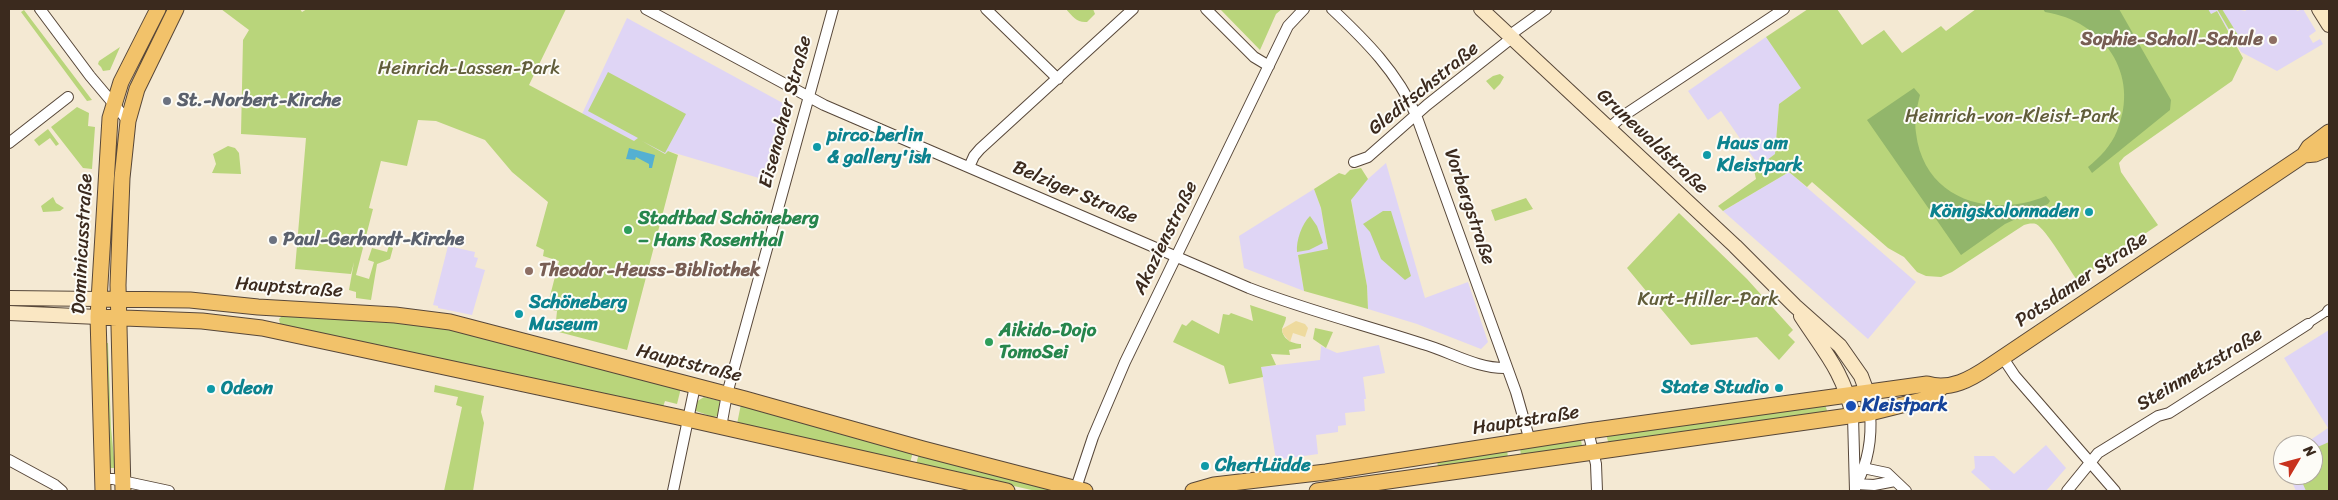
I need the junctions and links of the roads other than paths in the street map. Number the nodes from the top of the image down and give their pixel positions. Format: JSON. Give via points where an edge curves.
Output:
{"nodes":[{"id":1,"x":40,"y":9,"type":"edge"},
{"id":2,"x":158,"y":9,"type":"edge"},
{"id":3,"x":176,"y":9,"type":"edge"},
{"id":4,"x":646,"y":9,"type":"edge"},
{"id":5,"x":833,"y":9,"type":"edge"},
{"id":6,"x":986,"y":9,"type":"edge"},
{"id":7,"x":1132,"y":9,"type":"edge"},
{"id":8,"x":1206,"y":9,"type":"edge"},
{"id":9,"x":1304,"y":9,"type":"edge"},
{"id":10,"x":1332,"y":9,"type":"edge"},
{"id":11,"x":1481,"y":9,"type":"edge"},
{"id":12,"x":1546,"y":9,"type":"edge"},
{"id":13,"x":1784,"y":9,"type":"edge"},
{"id":14,"x":2319,"y":9,"type":"edge"},
{"id":15,"x":2329,"y":24,"type":"edge"},
{"id":16,"x":1512,"y":36,"type":"junction"},
{"id":17,"x":1269,"y":66,"type":"junction"},
{"id":18,"x":1058,"y":78,"type":"junction"},
{"id":19,"x":68,"y":97,"type":"dead end"},
{"id":20,"x":809,"y":97,"type":"junction"},
{"id":21,"x":113,"y":105,"type":"junction"},
{"id":22,"x":1416,"y":115,"type":"junction"},
{"id":23,"x":128,"y":121,"type":"junction"},
{"id":24,"x":1609,"y":128,"type":"junction"},
{"id":25,"x":2329,"y":132,"type":"edge"},
{"id":26,"x":9,"y":143,"type":"edge"},
{"id":27,"x":2329,"y":148,"type":"edge"},
{"id":28,"x":2304,"y":156,"type":"junction"},
{"id":29,"x":1354,"y":162,"type":"dead end"},
{"id":30,"x":969,"y":167,"type":"junction"},
{"id":31,"x":1176,"y":256,"type":"junction"},
{"id":32,"x":9,"y":298,"type":"edge"},
{"id":33,"x":99,"y":299,"type":"junction"},
{"id":34,"x":118,"y":299,"type":"junction"},
{"id":35,"x":1795,"y":306,"type":"junction"},
{"id":36,"x":261,"y":307,"type":"junction"},
{"id":37,"x":287,"y":308,"type":"junction"},
{"id":38,"x":2329,"y":311,"type":"edge"},
{"id":39,"x":9,"y":313,"type":"edge"},
{"id":40,"x":98,"y":317,"type":"junction"},
{"id":41,"x":118,"y":318,"type":"junction"},
{"id":42,"x":2308,"y":324,"type":"joint"},
{"id":43,"x":262,"y":328,"type":"junction"},
{"id":44,"x":283,"y":333,"type":"junction"},
{"id":45,"x":2003,"y":358,"type":"junction"},
{"id":46,"x":1507,"y":368,"type":"junction"},
{"id":47,"x":695,"y":386,"type":"junction"},
{"id":48,"x":1941,"y":388,"type":"junction"},
{"id":49,"x":1867,"y":392,"type":"junction"},
{"id":50,"x":727,"y":394,"type":"junction"},
{"id":51,"x":1848,"y":395,"type":"junction"},
{"id":52,"x":1870,"y":414,"type":"junction"},
{"id":53,"x":1853,"y":416,"type":"junction"},
{"id":54,"x":688,"y":420,"type":"junction"},
{"id":55,"x":721,"y":427,"type":"junction"},
{"id":56,"x":1588,"y":431,"type":"junction"},
{"id":57,"x":1530,"y":441,"type":"junction"},
{"id":58,"x":1594,"y":453,"type":"junction"},
{"id":59,"x":9,"y":460,"type":"edge"},
{"id":60,"x":2090,"y":462,"type":"junction"},
{"id":61,"x":1857,"y":479,"type":"edge"},
{"id":62,"x":1895,"y":481,"type":"junction"},
{"id":63,"x":103,"y":485,"type":"edge"},
{"id":64,"x":123,"y":486,"type":"edge"},
{"id":65,"x":1237,"y":487,"type":"edge"},
{"id":66,"x":1078,"y":490,"type":"edge"},
{"id":67,"x":62,"y":491,"type":"edge"},
{"id":68,"x":169,"y":491,"type":"edge"},
{"id":69,"x":673,"y":491,"type":"edge"},
{"id":70,"x":1006,"y":491,"type":"edge"},
{"id":71,"x":1193,"y":491,"type":"edge"},
{"id":72,"x":1317,"y":491,"type":"edge"},
{"id":73,"x":1597,"y":491,"type":"edge"},
{"id":74,"x":1906,"y":491,"type":"edge"},
{"id":75,"x":2066,"y":491,"type":"edge"},
{"id":76,"x":2116,"y":491,"type":"edge"}],
"edges":[{"from":1,"to":21,"type":"street"},
{"from":2,"to":21,"type":"main road","name":"Dominicusstraße","via":[[121,82]]},
{"from":3,"to":23,"type":"main road","name":"Dominicusstraße","via":[[137,89]]},
{"from":4,"to":20,"type":"street","name":"Belziger Straße"},
{"from":5,"to":20,"type":"street","name":"Eisenacher Straße"},
{"from":6,"to":18,"type":"street"},
{"from":7,"to":18,"type":"street"},
{"from":8,"to":17,"type":"street","via":[[1254,57]]},
{"from":9,"to":17,"type":"street","name":"Akazienstraße","via":[[1288,26]]},
{"from":10,"to":22,"type":"street","name":"Vorbergstraße","via":[[1384,62]]},
{"from":11,"to":16,"type":"main road","name":"Grunewaldstraße"},
{"from":12,"to":16,"type":"street","name":"Gleditschstraße"},
{"from":13,"to":24,"type":"street","via":[[1622,116]]},
{"from":14,"to":15,"type":"main road"},
{"from":16,"to":22,"type":"street","name":"Gleditschstraße"},
{"from":16,"to":24,"type":"main road","name":"Grunewaldstraße"},
{"from":17,"to":31,"type":"street","name":"Akazienstraße"},
{"from":18,"to":30,"type":"street","via":[[980,149]]},
{"from":19,"to":26,"type":"street"},
{"from":20,"to":30,"type":"street","name":"Belziger Straße"},
{"from":20,"to":50,"type":"street","name":"Eisenacher Straße"},
{"from":21,"to":23,"type":"street"},
{"from":21,"to":33,"type":"main road","name":"Dominicusstraße"},
{"from":22,"to":29,"type":"street","name":"Gleditschstraße","via":[[1368,158]]},
{"from":22,"to":46,"type":"street","name":"Vorbergstraße"},
{"from":23,"to":34,"type":"main road","name":"Dominicusstraße","via":[[122,178]]},
{"from":24,"to":35,"type":"main road","name":"Grunewaldstraße"},
{"from":25,"to":28,"type":"main road","name":"Potsdamer Straße","via":[[2309,147]]},
{"from":27,"to":28,"type":"main road","name":"Potsdamer Straße"},
{"from":28,"to":45,"type":"main road","name":"Potsdamer Straße"},
{"from":30,"to":31,"type":"street","name":"Belziger Straße"},
{"from":31,"to":46,"type":"street","name":"Belziger Straße","via":[[1299,307],[1378,329],[1488,368]]},
{"from":31,"to":66,"type":"street","name":"Akazienstraße","via":[[1124,362],[1088,452]]},
{"from":32,"to":33,"type":"main road","name":"Hauptstraße"},
{"from":33,"to":34,"type":"main road","name":"Hauptstraße"},
{"from":33,"to":40,"type":"main road","name":"Dominicusstraße"},
{"from":34,"to":36,"type":"main road","name":"Hauptstraße","via":[[170,299]]},
{"from":34,"to":41,"type":"main road","name":"Dominicusstraße"},
{"from":35,"to":49,"type":"main road","name":"Grunewaldstraße","via":[[1844,350],[1858,370]]},
{"from":35,"to":51,"type":"main road","name":"Grunewaldstraße","via":[[1836,368]]},
{"from":36,"to":37,"type":"main road","name":"Hauptstraße"},
{"from":36,"to":43,"type":"main road","via":[[270,321]]},
{"from":37,"to":44,"type":"main road","via":[[275,319]]},
{"from":37,"to":47,"type":"main road","name":"Hauptstraße","via":[[395,314],[450,322]]},
{"from":38,"to":42,"type":"street","name":"Steinmetzstraße"},
{"from":39,"to":40,"type":"main road"},
{"from":40,"to":41,"type":"main road"},
{"from":40,"to":63,"type":"main road","name":"Dominicusstraße"},
{"from":41,"to":43,"type":"main road","via":[[202,321]]},
{"from":41,"to":64,"type":"main road","name":"Dominicusstraße"},
{"from":42,"to":60,"type":"street","name":"Steinmetzstraße","via":[[2177,408],[2098,453]]},
{"from":43,"to":44,"type":"main road"},
{"from":44,"to":54,"type":"main road"},
{"from":45,"to":48,"type":"main road","name":"Potsdamer Straße","via":[[1973,377]]},
{"from":45,"to":60,"type":"street"},
{"from":46,"to":57,"type":"street","name":"Vorbergstraße"},
{"from":47,"to":50,"type":"main road","name":"Hauptstraße"},
{"from":47,"to":54,"type":"street"},
{"from":48,"to":49,"type":"main road","name":"Potsdamer Straße","via":[[1927,384]]},
{"from":48,"to":52,"type":"main road","via":[[1930,398]]},
{"from":49,"to":51,"type":"main road","name":"Hauptstraße"},
{"from":49,"to":52,"type":"main road","name":"Grunewaldstraße"},
{"from":50,"to":55,"type":"street","name":"Eisenacher Straße"},
{"from":50,"to":66,"type":"main road","name":"Hauptstraße"},
{"from":51,"to":53,"type":"main road","name":"Grunewaldstraße"},
{"from":51,"to":56,"type":"main road","name":"Hauptstraße"},
{"from":52,"to":53,"type":"main road"},
{"from":52,"to":61,"type":"street","via":[[1871,433]]},
{"from":53,"to":58,"type":"main road"},
{"from":53,"to":61,"type":"street"},
{"from":54,"to":55,"type":"main road"},
{"from":54,"to":69,"type":"street"},
{"from":55,"to":70,"type":"main road"},
{"from":56,"to":57,"type":"main road","name":"Hauptstraße"},
{"from":56,"to":58,"type":"street"},
{"from":57,"to":65,"type":"main road","name":"Hauptstraße"},
{"from":58,"to":72,"type":"main road"},
{"from":58,"to":73,"type":"street"},
{"from":59,"to":67,"type":"street"},
{"from":60,"to":75,"type":"street","name":"Steinmetzstraße"},
{"from":60,"to":76,"type":"street"},
{"from":61,"to":62,"type":"street","via":[[1874,485]]},
{"from":61,"to":62,"type":"street","via":[[1887,473]]},
{"from":62,"to":74,"type":"street"},
{"from":63,"to":64,"type":"street"},
{"from":64,"to":68,"type":"street"},
{"from":65,"to":71,"type":"main road","name":"Hauptstraße","via":[[1214,485]]}]}
